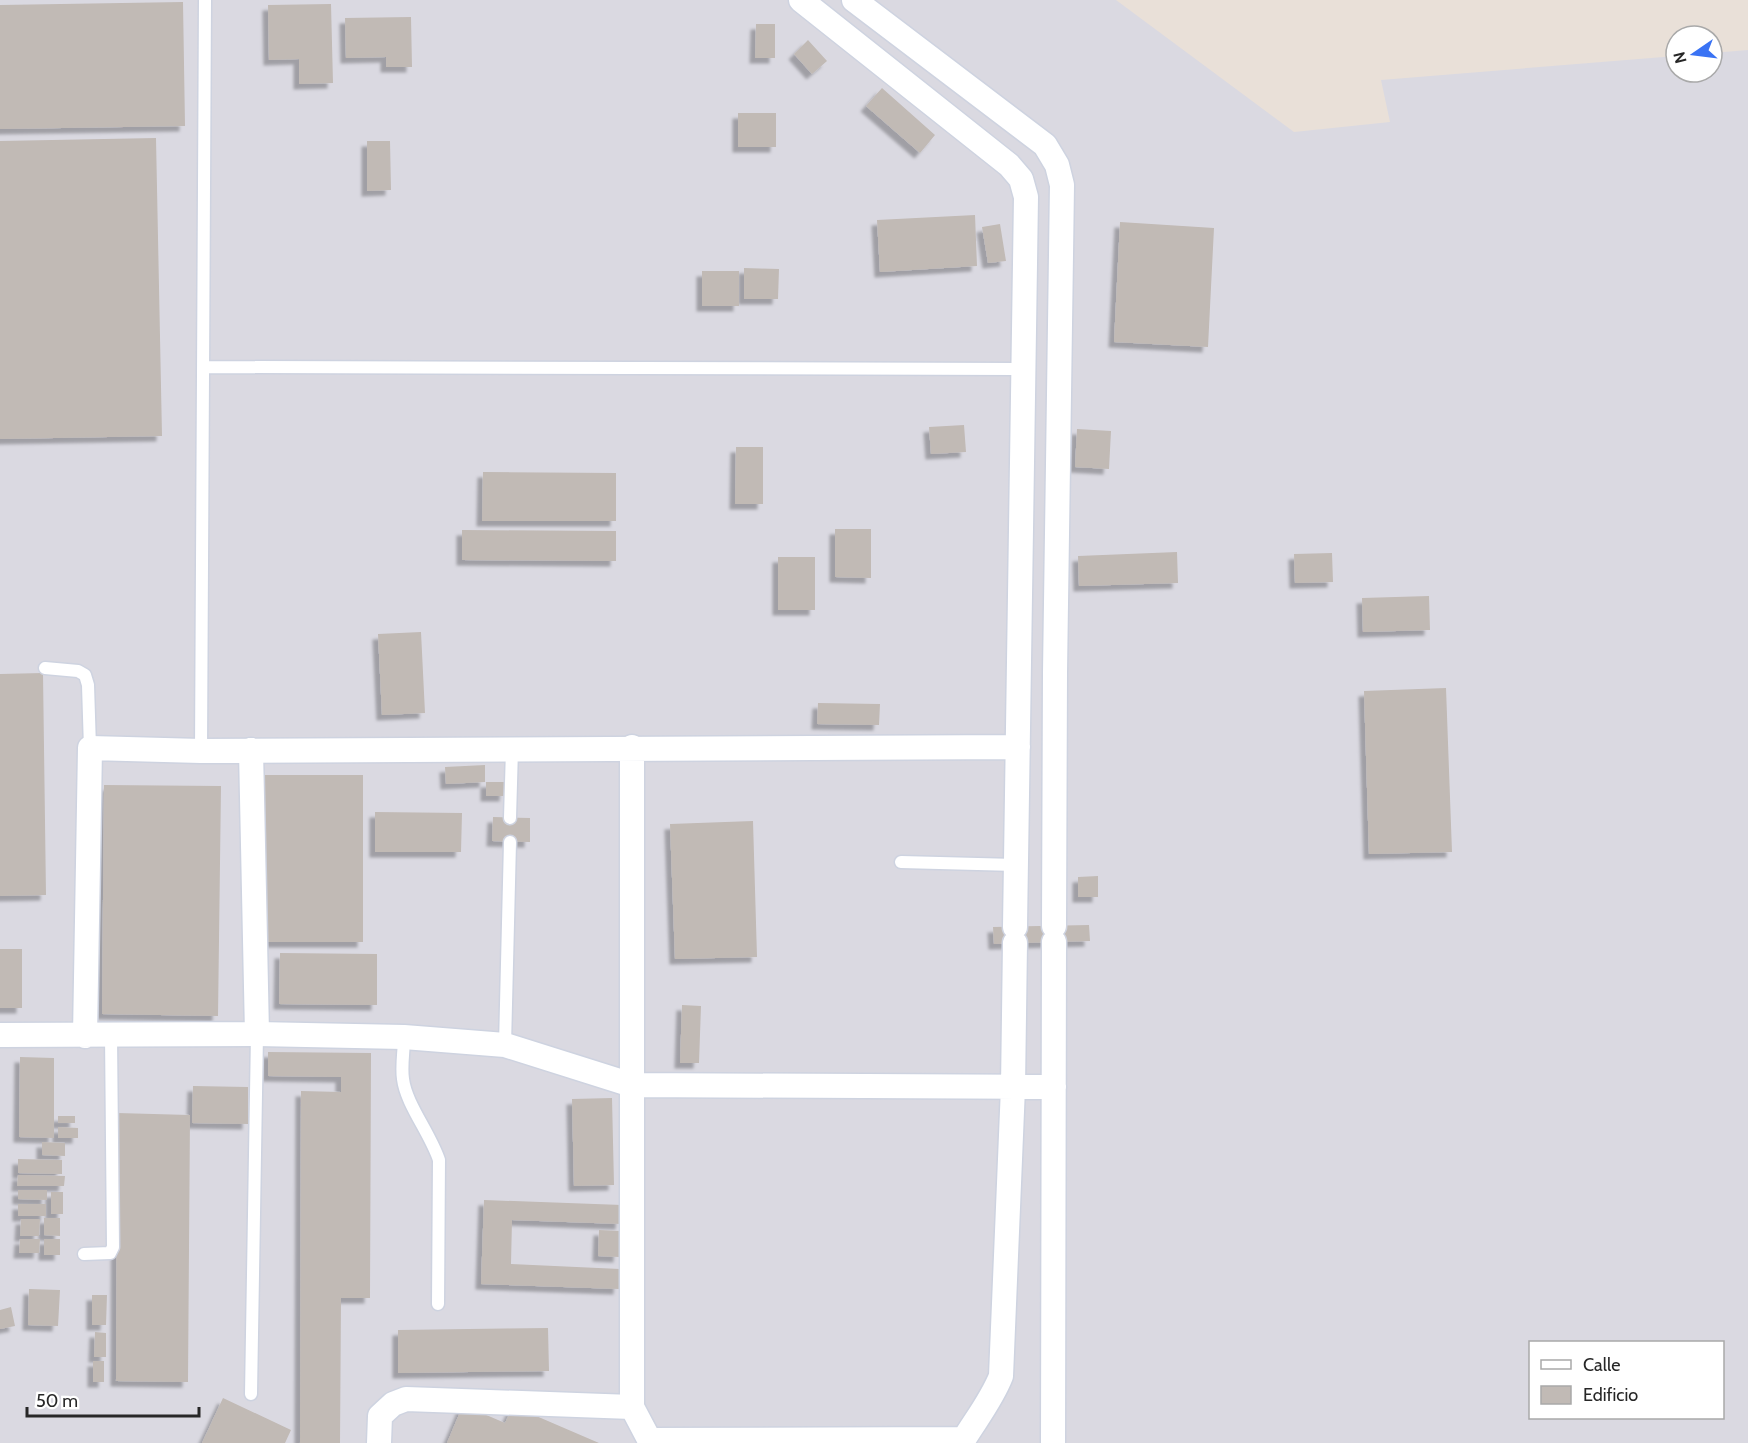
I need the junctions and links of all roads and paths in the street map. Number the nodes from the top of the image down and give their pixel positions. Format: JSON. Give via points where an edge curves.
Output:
{"nodes":[{"id":1,"x":205,"y":0,"type":"edge"},
{"id":2,"x":801,"y":0,"type":"edge"},
{"id":3,"x":854,"y":0,"type":"edge"},
{"id":4,"x":204,"y":368,"type":"junction"},
{"id":5,"x":1023,"y":369,"type":"junction"},
{"id":6,"x":45,"y":668,"type":"dead end"},
{"id":7,"x":632,"y":747,"type":"junction"},
{"id":8,"x":1018,"y":747,"type":"junction"},
{"id":9,"x":90,"y":748,"type":"junction"},
{"id":10,"x":512,"y":749,"type":"junction"},
{"id":11,"x":251,"y":750,"type":"junction"},
{"id":12,"x":201,"y":751,"type":"junction"},
{"id":13,"x":510,"y":818,"type":"dead end"},
{"id":14,"x":510,"y":842,"type":"dead end"},
{"id":15,"x":901,"y":862,"type":"dead end"},
{"id":16,"x":1016,"y":865,"type":"junction"},
{"id":17,"x":257,"y":1034,"type":"junction"},
{"id":18,"x":0,"y":1035,"type":"edge"},
{"id":19,"x":111,"y":1035,"type":"junction"},
{"id":20,"x":85,"y":1036,"type":"junction"},
{"id":21,"x":404,"y":1037,"type":"junction"},
{"id":22,"x":505,"y":1045,"type":"junction"},
{"id":23,"x":632,"y":1085,"type":"junction"},
{"id":24,"x":1013,"y":1087,"type":"junction"},
{"id":25,"x":1054,"y":1088,"type":"junction"},
{"id":26,"x":84,"y":1254,"type":"dead end"},
{"id":27,"x":438,"y":1305,"type":"dead end"},
{"id":28,"x":251,"y":1394,"type":"dead end"},
{"id":29,"x":632,"y":1407,"type":"junction"},
{"id":30,"x":964,"y":1441,"type":"edge"},
{"id":31,"x":650,"y":1442,"type":"edge"},
{"id":32,"x":379,"y":1443,"type":"edge"},
{"id":33,"x":1053,"y":1443,"type":"edge"}],
"edges":[{"from":1,"to":4,"type":"lane"},
{"from":2,"to":5,"type":"street","via":[[1009,165],[1021,179],[1026,197]]},
{"from":3,"to":25,"type":"street","via":[[1045,145],[1057,165],[1062,185]]},
{"from":4,"to":5,"type":"lane"},
{"from":4,"to":12,"type":"lane"},
{"from":5,"to":8,"type":"street"},
{"from":6,"to":9,"type":"lane","via":[[85,675]]},
{"from":7,"to":8,"type":"street"},
{"from":7,"to":10,"type":"street"},
{"from":7,"to":23,"type":"street"},
{"from":8,"to":16,"type":"street"},
{"from":9,"to":12,"type":"street"},
{"from":9,"to":20,"type":"street"},
{"from":10,"to":11,"type":"street"},
{"from":10,"to":13,"type":"lane"},
{"from":11,"to":12,"type":"street"},
{"from":11,"to":17,"type":"street"},
{"from":14,"to":22,"type":"lane"},
{"from":15,"to":16,"type":"lane"},
{"from":16,"to":24,"type":"street"},
{"from":17,"to":19,"type":"street"},
{"from":17,"to":21,"type":"street"},
{"from":17,"to":28,"type":"lane"},
{"from":18,"to":20,"type":"street"},
{"from":19,"to":20,"type":"street"},
{"from":19,"to":26,"type":"lane","via":[[113,1247],[106,1254]]},
{"from":21,"to":22,"type":"street"},
{"from":21,"to":27,"type":"lane","via":[[406,1092],[438,1160]]},
{"from":22,"to":23,"type":"street"},
{"from":23,"to":24,"type":"street"},
{"from":23,"to":29,"type":"street"},
{"from":24,"to":25,"type":"street"},
{"from":24,"to":30,"type":"street","via":[[1001,1376],[993,1397]]},
{"from":25,"to":33,"type":"street"},
{"from":29,"to":31,"type":"street"},
{"from":29,"to":32,"type":"street","via":[[406,1399],[380,1416]]},
{"from":30,"to":31,"type":"street"}]}
